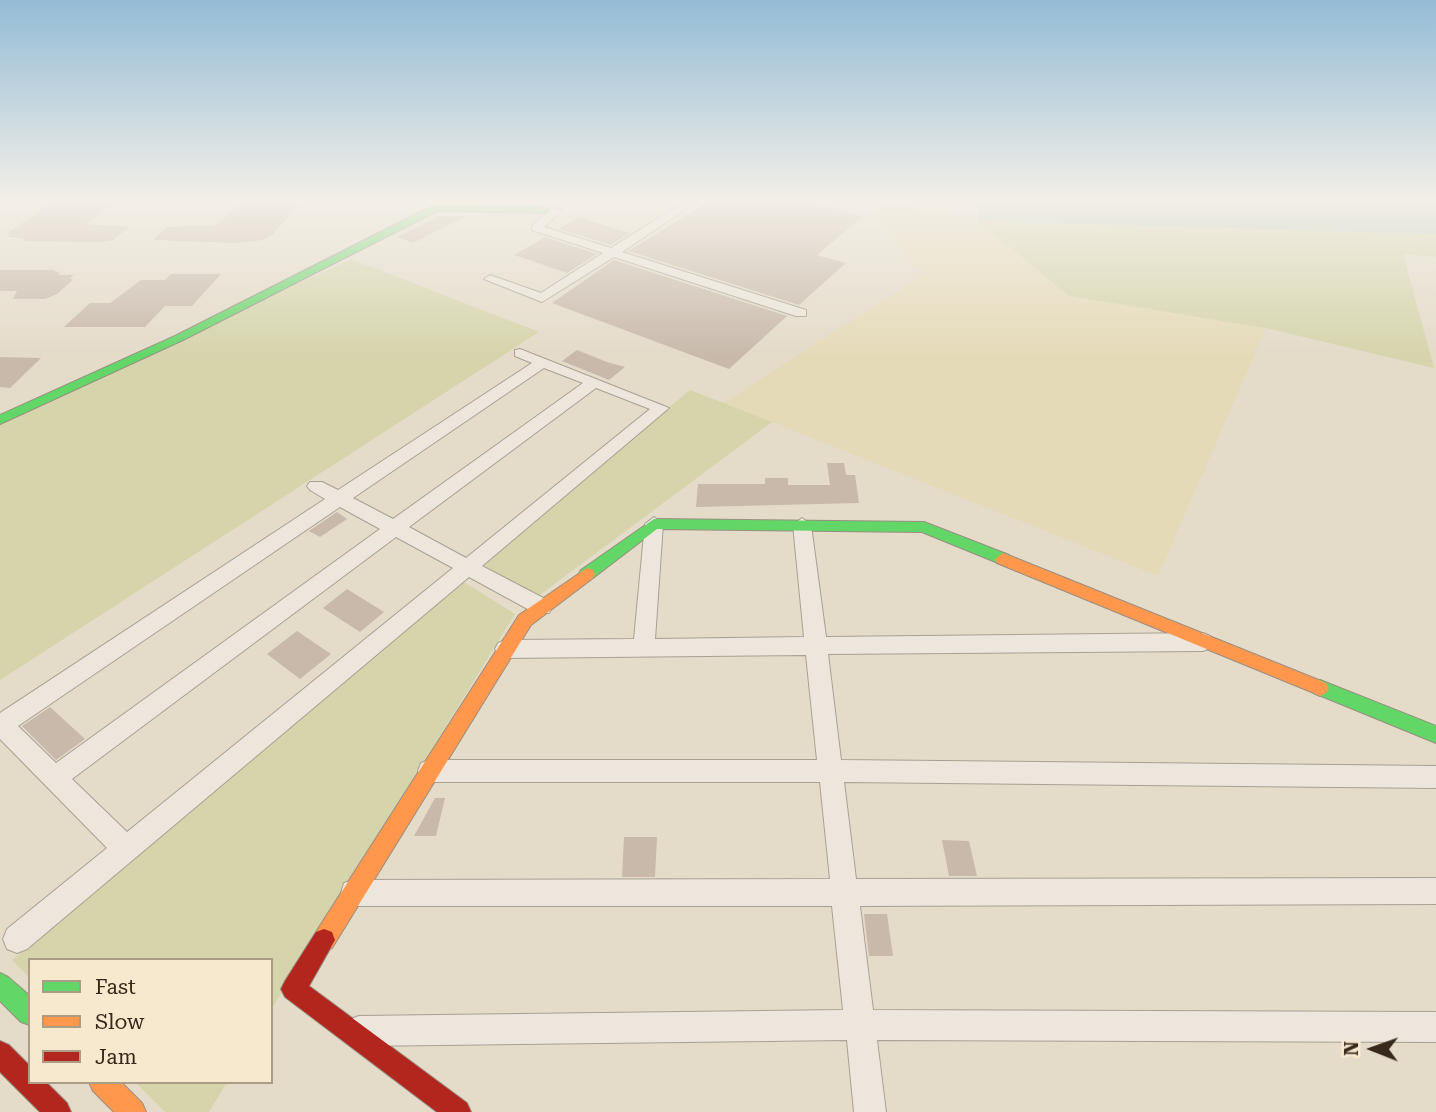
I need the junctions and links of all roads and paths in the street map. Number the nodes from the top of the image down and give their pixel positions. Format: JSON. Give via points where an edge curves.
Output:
{"nodes":[{"id":1,"x":347,"y":253,"type":"edge"},
{"id":2,"x":612,"y":253,"type":"edge"},
{"id":3,"x":616,"y":253,"type":"edge"},
{"id":4,"x":490,"y":279,"type":"dead end"},
{"id":5,"x":801,"y":313,"type":"dead end"},
{"id":6,"x":520,"y":353,"type":"dead end"},
{"id":7,"x":543,"y":362,"type":"junction"},
{"id":8,"x":594,"y":382,"type":"junction"},
{"id":9,"x":0,"y":420,"type":"edge"},
{"id":10,"x":316,"y":486,"type":"dead end"},
{"id":11,"x":340,"y":499,"type":"junction"},
{"id":12,"x":654,"y":524,"type":"junction"},
{"id":13,"x":802,"y":526,"type":"junction"},
{"id":14,"x":396,"y":529,"type":"junction"},
{"id":15,"x":466,"y":567,"type":"junction"},
{"id":16,"x":542,"y":607,"type":"junction"},
{"id":17,"x":1208,"y":642,"type":"junction"},
{"id":18,"x":817,"y":646,"type":"junction"},
{"id":19,"x":644,"y":648,"type":"junction"},
{"id":20,"x":506,"y":649,"type":"junction"},
{"id":21,"x":1,"y":725,"type":"edge"},
{"id":22,"x":1436,"y":735,"type":"edge"},
{"id":23,"x":430,"y":771,"type":"junction"},
{"id":24,"x":832,"y":771,"type":"junction"},
{"id":25,"x":1436,"y":777,"type":"edge"},
{"id":26,"x":54,"y":778,"type":"junction"},
{"id":27,"x":126,"y":849,"type":"junction"},
{"id":28,"x":1436,"y":891,"type":"edge"},
{"id":29,"x":845,"y":892,"type":"junction"},
{"id":30,"x":354,"y":893,"type":"junction"},
{"id":31,"x":17,"y":939,"type":"dead end"},
{"id":32,"x":0,"y":985,"type":"edge"},
{"id":33,"x":28,"y":1011,"type":"edge"},
{"id":34,"x":861,"y":1025,"type":"junction"},
{"id":35,"x":1436,"y":1027,"type":"edge"},
{"id":36,"x":346,"y":1031,"type":"junction"},
{"id":37,"x":0,"y":1054,"type":"edge"},
{"id":38,"x":28,"y":1082,"type":"edge"},
{"id":39,"x":30,"y":1084,"type":"edge"},
{"id":40,"x":104,"y":1084,"type":"edge"},
{"id":41,"x":58,"y":1112,"type":"edge"},
{"id":42,"x":133,"y":1112,"type":"edge"},
{"id":43,"x":458,"y":1112,"type":"edge"},
{"id":44,"x":870,"y":1112,"type":"edge"}],
"edges":[{"from":1,"to":9,"type":"street","via":[[179,338]]},
{"from":2,"to":4,"type":"street","via":[[542,298]]},
{"from":3,"to":5,"type":"street"},
{"from":6,"to":7,"type":"street"},
{"from":7,"to":8,"type":"street"},
{"from":7,"to":11,"type":"street"},
{"from":8,"to":14,"type":"street"},
{"from":8,"to":15,"type":"street","via":[[661,408]]},
{"from":10,"to":11,"type":"street"},
{"from":11,"to":14,"type":"street"},
{"from":11,"to":21,"type":"street"},
{"from":12,"to":13,"type":"street"},
{"from":12,"to":16,"type":"street"},
{"from":12,"to":19,"type":"street"},
{"from":13,"to":17,"type":"street","via":[[924,527]]},
{"from":13,"to":18,"type":"street"},
{"from":14,"to":15,"type":"street"},
{"from":14,"to":26,"type":"street"},
{"from":15,"to":16,"type":"street"},
{"from":15,"to":27,"type":"street"},
{"from":16,"to":20,"type":"street","via":[[525,620]]},
{"from":17,"to":18,"type":"street"},
{"from":17,"to":22,"type":"street"},
{"from":18,"to":19,"type":"street"},
{"from":18,"to":24,"type":"street"},
{"from":19,"to":20,"type":"street"},
{"from":20,"to":23,"type":"street"},
{"from":21,"to":26,"type":"street"},
{"from":23,"to":24,"type":"street"},
{"from":23,"to":30,"type":"street"},
{"from":24,"to":25,"type":"street"},
{"from":24,"to":29,"type":"street"},
{"from":26,"to":27,"type":"street"},
{"from":27,"to":31,"type":"street"},
{"from":28,"to":29,"type":"street"},
{"from":29,"to":30,"type":"street"},
{"from":29,"to":34,"type":"street"},
{"from":30,"to":36,"type":"street","via":[[293,989]]},
{"from":32,"to":33,"type":"street"},
{"from":34,"to":35,"type":"street"},
{"from":34,"to":36,"type":"street"},
{"from":34,"to":44,"type":"street"},
{"from":36,"to":43,"type":"street"},
{"from":37,"to":38,"type":"street"},
{"from":39,"to":41,"type":"street"},
{"from":40,"to":42,"type":"street"}]}
